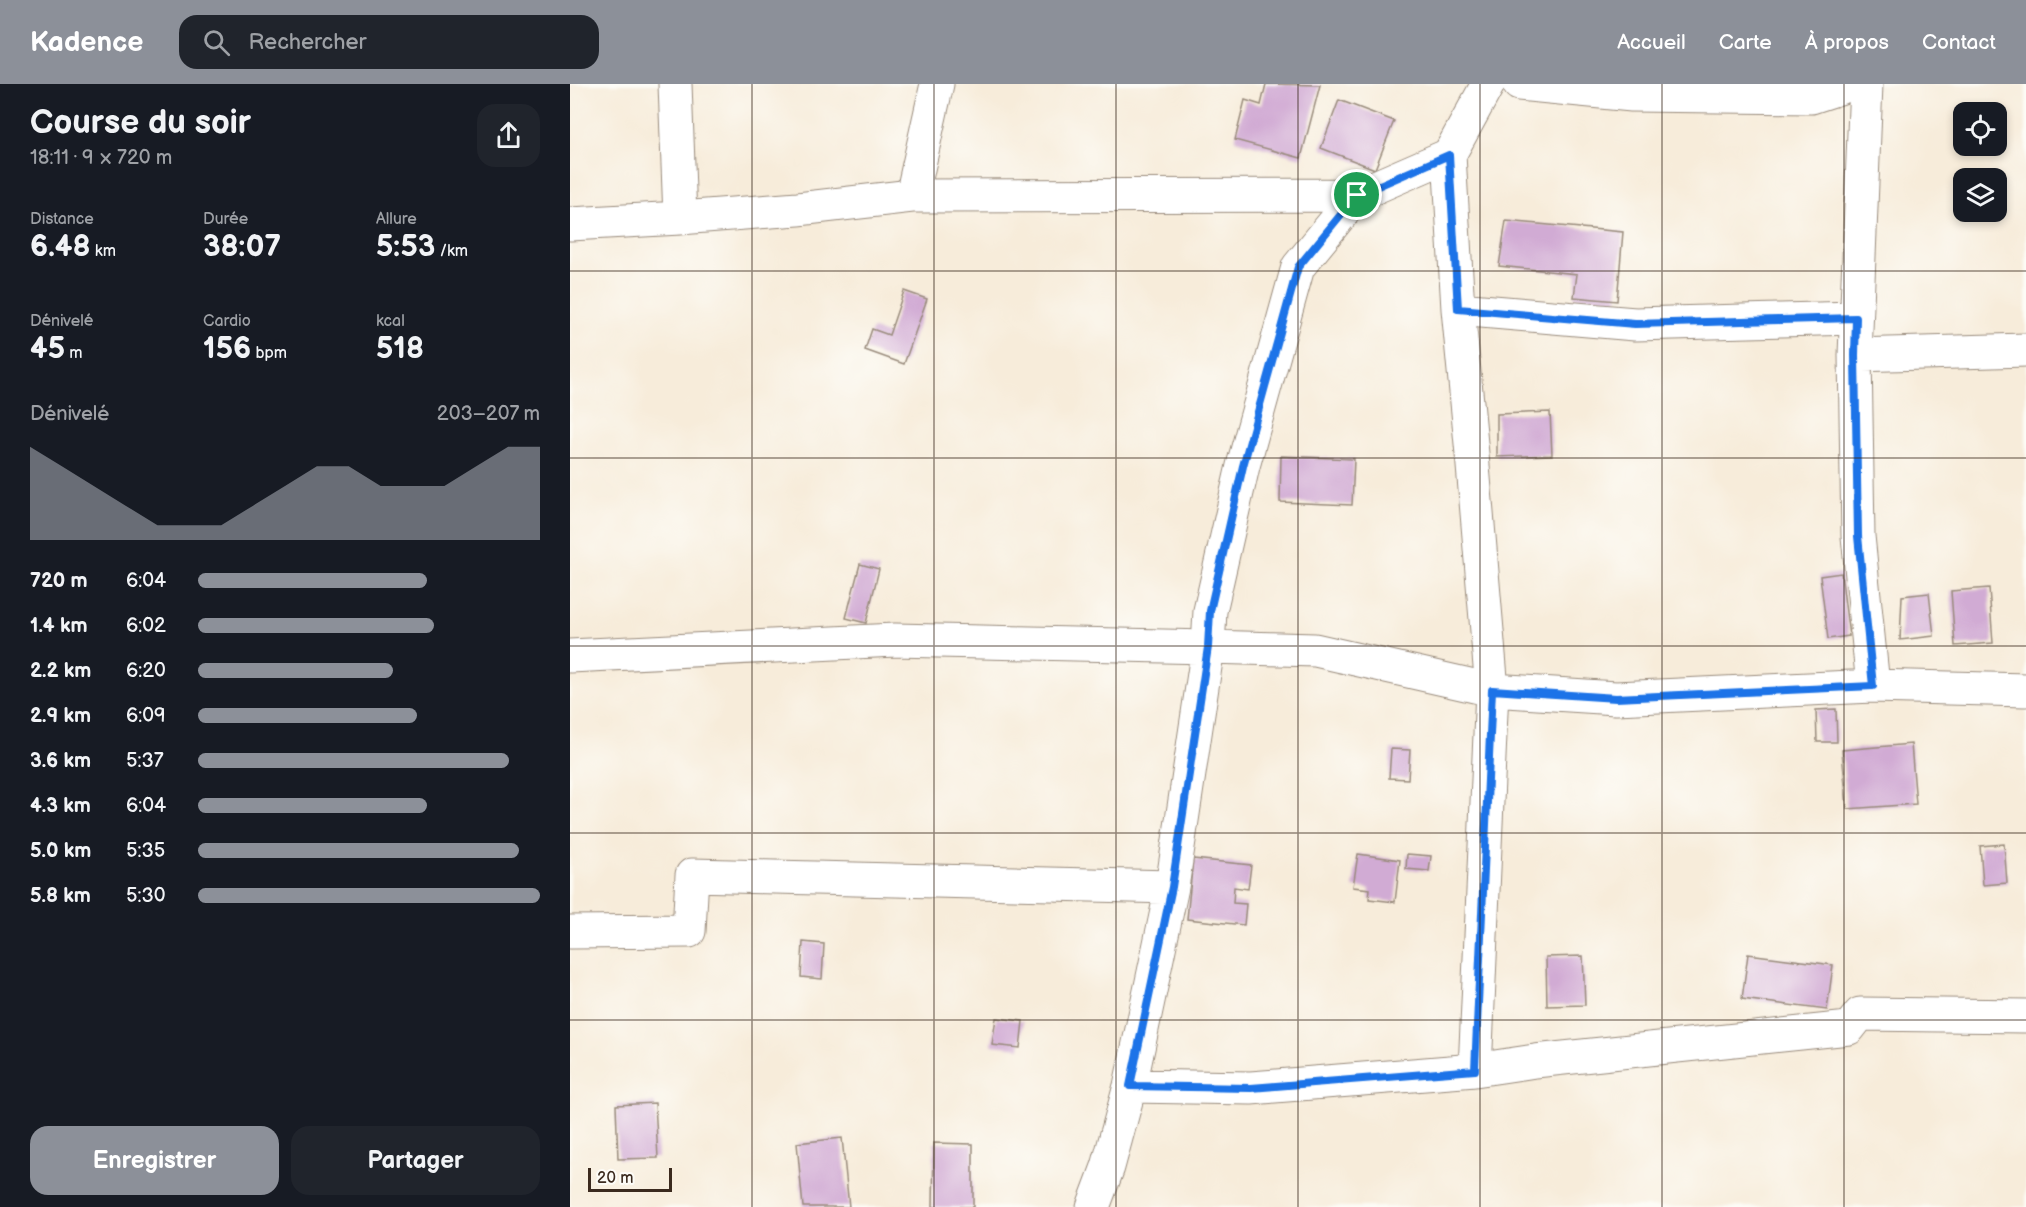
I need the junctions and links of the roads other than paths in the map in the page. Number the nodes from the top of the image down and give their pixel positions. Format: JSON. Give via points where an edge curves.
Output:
{"nodes":[{"id":1,"x":675,"y":84,"type":"edge"},
{"id":2,"x":938,"y":84,"type":"edge"},
{"id":3,"x":1488,"y":84,"type":"edge"},
{"id":4,"x":1519,"y":84,"type":"edge"},
{"id":5,"x":1851,"y":84,"type":"edge"},
{"id":6,"x":1866,"y":84,"type":"edge"},
{"id":7,"x":1449,"y":155,"type":"junction"},
{"id":8,"x":1357,"y":195,"type":"junction"},
{"id":9,"x":912,"y":196,"type":"junction"},
{"id":10,"x":680,"y":218,"type":"junction"},
{"id":11,"x":570,"y":224,"type":"edge"},
{"id":12,"x":1458,"y":309,"type":"junction"},
{"id":13,"x":1856,"y":318,"type":"junction"},
{"id":14,"x":2026,"y":350,"type":"edge"},
{"id":15,"x":1855,"y":355,"type":"junction"},
{"id":16,"x":1208,"y":647,"type":"junction"},
{"id":17,"x":570,"y":656,"type":"edge"},
{"id":18,"x":1873,"y":686,"type":"junction"},
{"id":19,"x":1492,"y":690,"type":"junction"},
{"id":20,"x":2026,"y":690,"type":"edge"},
{"id":21,"x":1172,"y":887,"type":"junction"},
{"id":22,"x":570,"y":932,"type":"edge"},
{"id":23,"x":2026,"y":1016,"type":"edge"},
{"id":24,"x":1475,"y":1070,"type":"junction"},
{"id":25,"x":1130,"y":1086,"type":"junction"},
{"id":26,"x":1093,"y":1207,"type":"edge"}],
"edges":[{"from":1,"to":10,"type":"street"},
{"from":2,"to":9,"type":"street"},
{"from":3,"to":7,"type":"street"},
{"from":4,"to":5,"type":"street","via":[[1632,95],[1811,96]]},
{"from":6,"to":13,"type":"street"},
{"from":7,"to":8,"type":"street"},
{"from":7,"to":12,"type":"street"},
{"from":8,"to":9,"type":"street"},
{"from":8,"to":16,"type":"street","via":[[1298,267],[1243,466],[1210,611]]},
{"from":9,"to":10,"type":"street"},
{"from":10,"to":11,"type":"street"},
{"from":12,"to":13,"type":"street","via":[[1635,324]]},
{"from":12,"to":19,"type":"street"},
{"from":13,"to":15,"type":"street"},
{"from":14,"to":15,"type":"street"},
{"from":15,"to":18,"type":"street","via":[[1858,536]]},
{"from":16,"to":17,"type":"street","via":[[895,640]]},
{"from":16,"to":19,"type":"street","via":[[1315,650]]},
{"from":16,"to":21,"type":"street"},
{"from":18,"to":19,"type":"street","via":[[1616,698]]},
{"from":18,"to":20,"type":"street"},
{"from":19,"to":24,"type":"street"},
{"from":21,"to":22,"type":"street","via":[[692,875],[689,931]]},
{"from":21,"to":25,"type":"street"},
{"from":23,"to":24,"type":"street","via":[[1860,1014],[1849,1028]]},
{"from":24,"to":25,"type":"street","via":[[1251,1088]]},
{"from":25,"to":26,"type":"street"}]}
